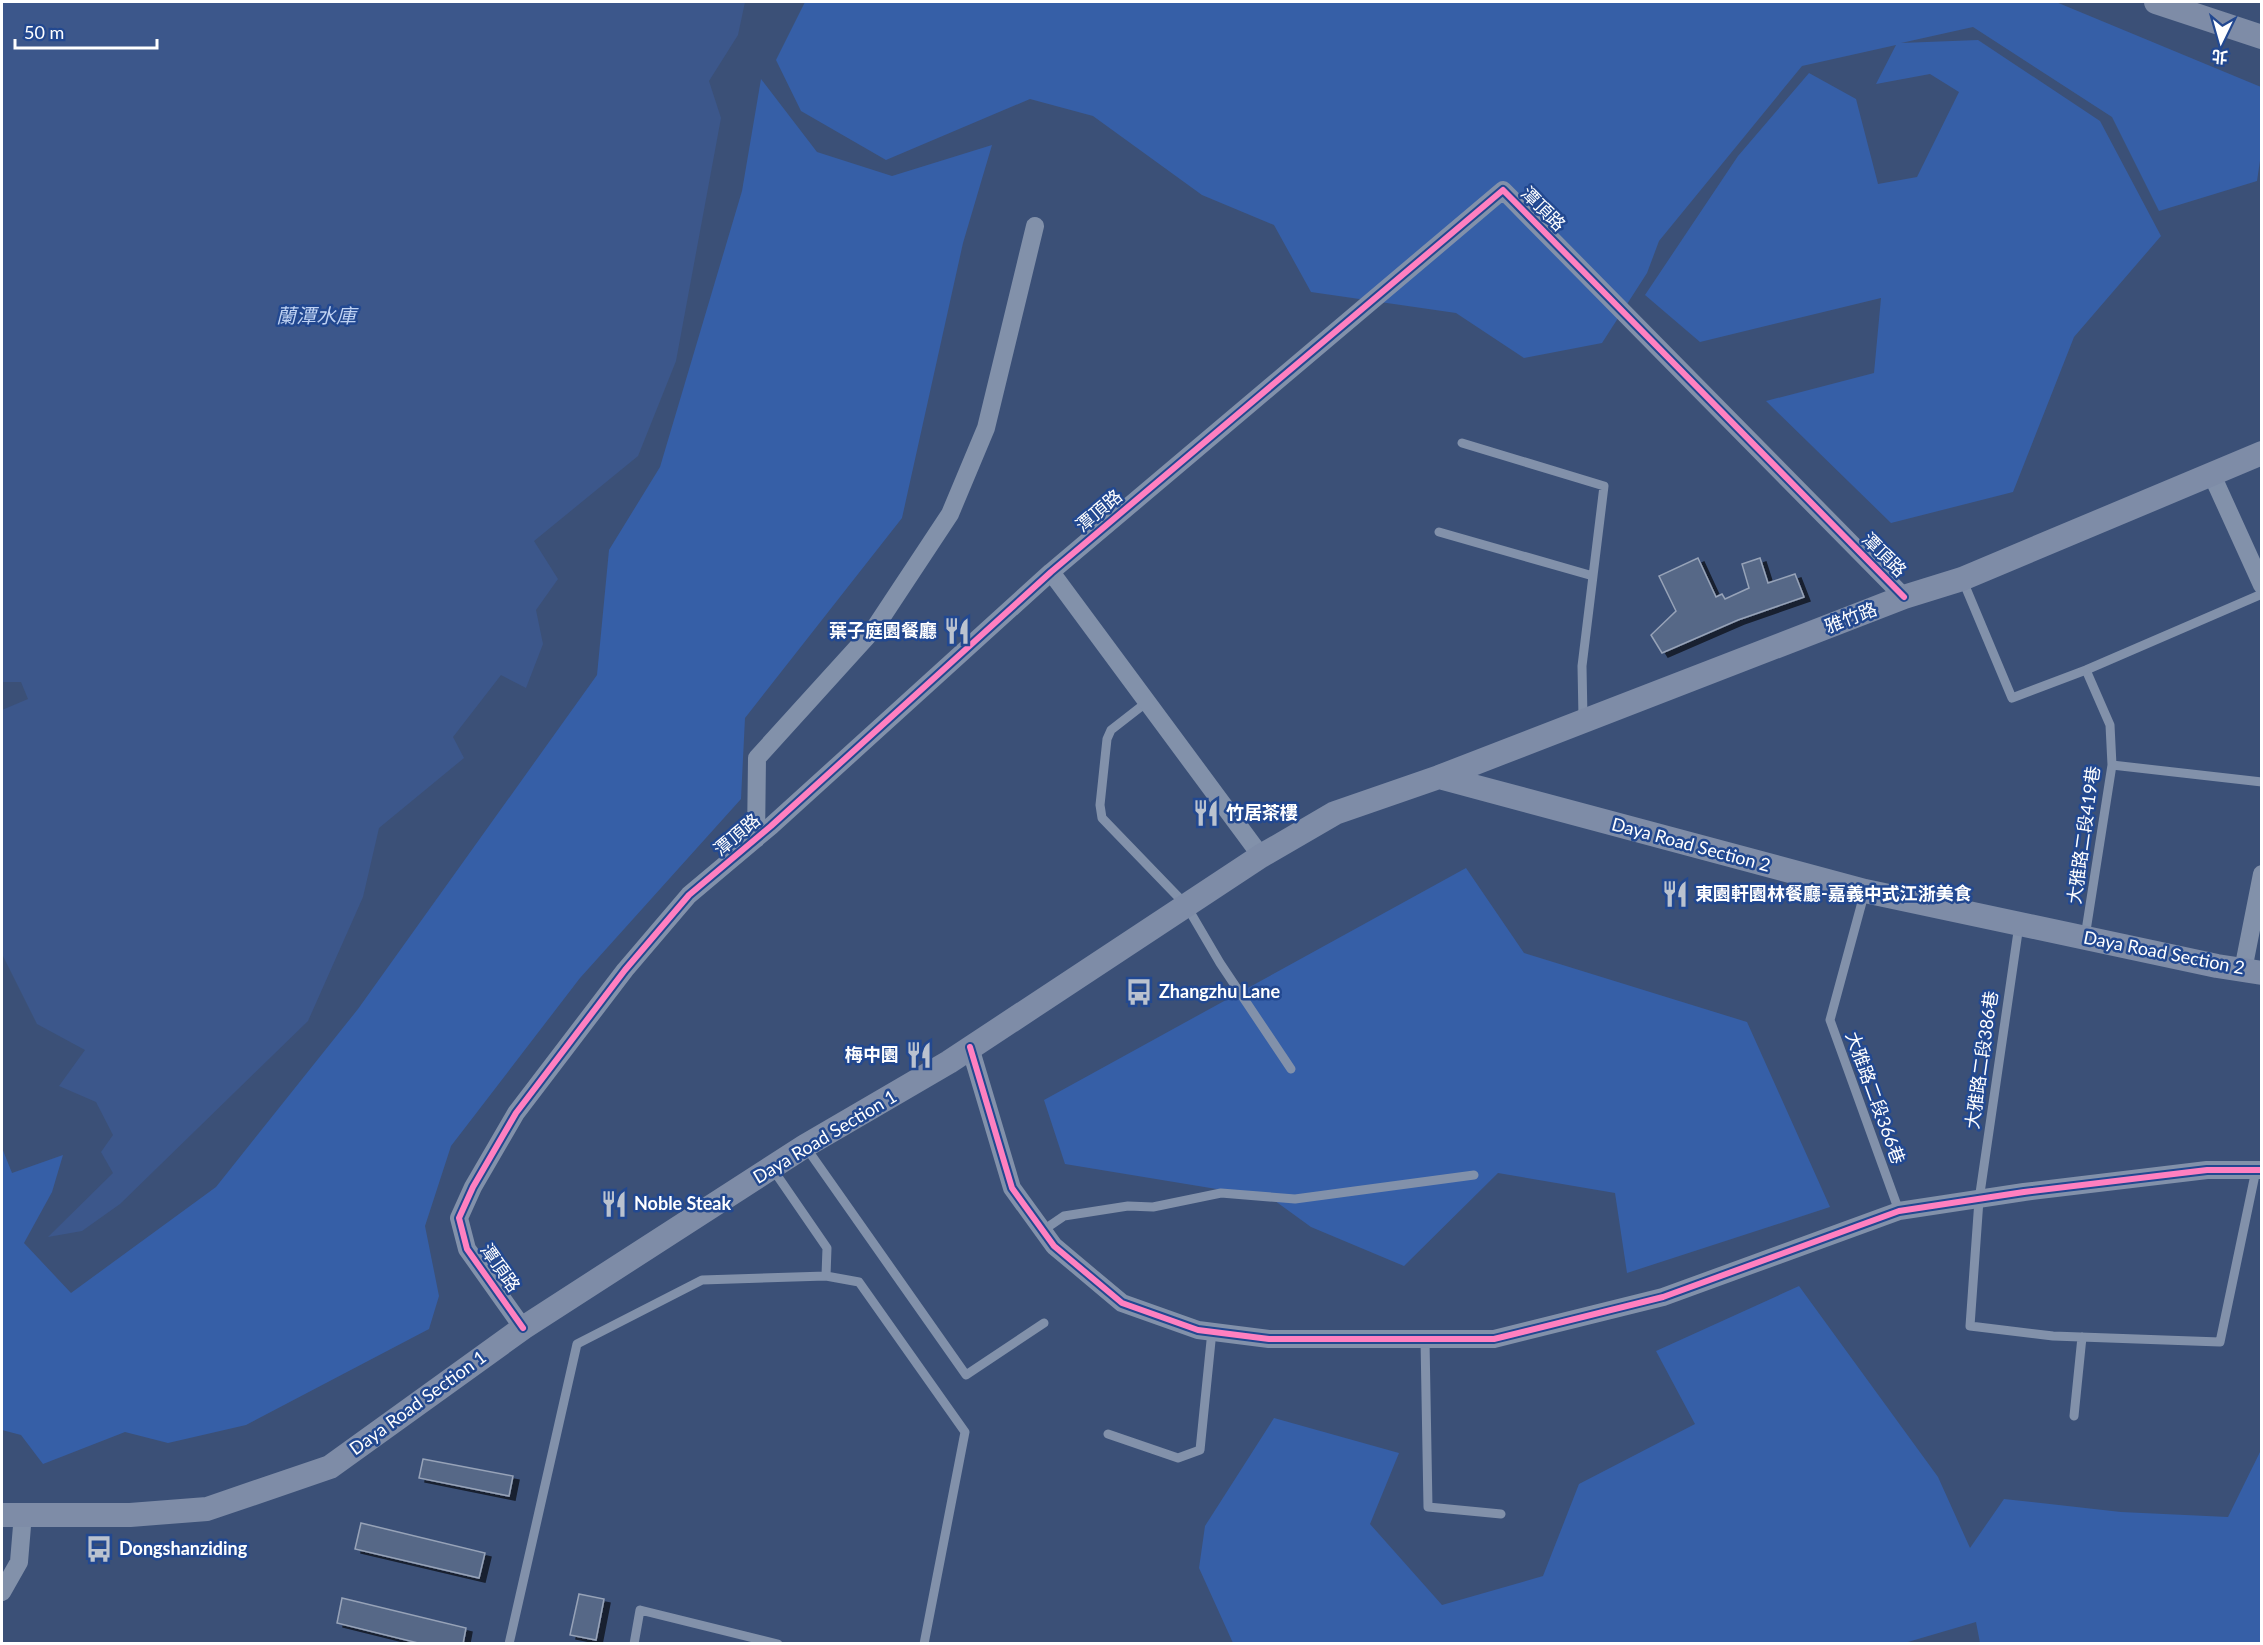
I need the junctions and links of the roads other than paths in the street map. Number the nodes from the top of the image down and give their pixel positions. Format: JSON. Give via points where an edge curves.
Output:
{"nodes":[{"id":1,"x":2156,"y":2,"type":"edge"},
{"id":2,"x":2262,"y":37,"type":"edge"},
{"id":3,"x":1035,"y":226,"type":"dead end"},
{"id":4,"x":1462,"y":443,"type":"dead end"},
{"id":5,"x":2262,"y":453,"type":"edge"},
{"id":6,"x":2212,"y":475,"type":"junction"},
{"id":7,"x":1438,"y":532,"type":"dead end"},
{"id":8,"x":1051,"y":572,"type":"junction"},
{"id":9,"x":1593,"y":576,"type":"junction"},
{"id":10,"x":1962,"y":579,"type":"junction"},
{"id":11,"x":2262,"y":585,"type":"edge"},
{"id":12,"x":2262,"y":594,"type":"edge"},
{"id":13,"x":1904,"y":597,"type":"junction"},
{"id":14,"x":2086,"y":670,"type":"junction"},
{"id":15,"x":1147,"y":702,"type":"junction"},
{"id":16,"x":1584,"y":721,"type":"junction"},
{"id":17,"x":2112,"y":765,"type":"junction"},
{"id":18,"x":1439,"y":777,"type":"junction"},
{"id":19,"x":2262,"y":782,"type":"edge"},
{"id":20,"x":756,"y":839,"type":"junction"},
{"id":21,"x":1261,"y":856,"type":"junction"},
{"id":22,"x":2262,"y":874,"type":"edge"},
{"id":23,"x":1865,"y":891,"type":"junction"},
{"id":24,"x":1186,"y":905,"type":"junction"},
{"id":25,"x":2019,"y":925,"type":"junction"},
{"id":26,"x":2085,"y":937,"type":"junction"},
{"id":27,"x":2252,"y":971,"type":"edge"},
{"id":28,"x":969,"y":1047,"type":"junction"},
{"id":29,"x":1291,"y":1069,"type":"dead end"},
{"id":30,"x":805,"y":1146,"type":"junction"},
{"id":31,"x":772,"y":1168,"type":"junction"},
{"id":32,"x":2259,"y":1170,"type":"edge"},
{"id":33,"x":1474,"y":1175,"type":"dead end"},
{"id":34,"x":1979,"y":1200,"type":"junction"},
{"id":35,"x":1899,"y":1211,"type":"junction"},
{"id":36,"x":1042,"y":1231,"type":"junction"},
{"id":37,"x":826,"y":1276,"type":"junction"},
{"id":38,"x":1044,"y":1323,"type":"dead end"},
{"id":39,"x":523,"y":1328,"type":"junction"},
{"id":40,"x":1212,"y":1331,"type":"junction"},
{"id":41,"x":2082,"y":1337,"type":"junction"},
{"id":42,"x":1425,"y":1340,"type":"junction"},
{"id":43,"x":2074,"y":1416,"type":"dead end"},
{"id":44,"x":1108,"y":1434,"type":"dead end"},
{"id":45,"x":12,"y":1514,"type":"edge"},
{"id":46,"x":1501,"y":1514,"type":"dead end"},
{"id":47,"x":2,"y":1592,"type":"edge"},
{"id":48,"x":509,"y":1644,"type":"edge"},
{"id":49,"x":634,"y":1644,"type":"edge"},
{"id":50,"x":778,"y":1644,"type":"edge"},
{"id":51,"x":924,"y":1644,"type":"edge"}],
"edges":[{"from":1,"to":2,"type":"main road"},
{"from":3,"to":20,"type":"street","via":[[986,428],[950,514],[874,629],[757,758]]},
{"from":4,"to":9,"type":"lane","via":[[1604,486]]},
{"from":5,"to":6,"type":"main road","name":"雅竹路"},
{"from":6,"to":10,"type":"main road","name":"雅竹路"},
{"from":6,"to":11,"type":"street"},
{"from":7,"to":9,"type":"lane"},
{"from":8,"to":13,"type":"street","name":"潭頂路","via":[[1503,190]]},
{"from":8,"to":15,"type":"street"},
{"from":8,"to":20,"type":"street","name":"潭頂路"},
{"from":9,"to":16,"type":"lane","via":[[1582,666]]},
{"from":10,"to":13,"type":"main road","name":"雅竹路"},
{"from":10,"to":14,"type":"lane","via":[[2012,698]]},
{"from":12,"to":14,"type":"lane"},
{"from":13,"to":16,"type":"main road","name":"雅竹路"},
{"from":14,"to":17,"type":"lane","name":"大雅路二段419巷","via":[[2110,725]]},
{"from":15,"to":21,"type":"street"},
{"from":15,"to":24,"type":"lane","via":[[1111,730],[1107,739],[1102,818]]},
{"from":16,"to":18,"type":"main road","name":"雅竹路"},
{"from":17,"to":19,"type":"lane"},
{"from":17,"to":26,"type":"lane","name":"大雅路二段419巷"},
{"from":18,"to":21,"type":"main road","name":"Daya Road Section 1","via":[[1335,813]]},
{"from":18,"to":23,"type":"main road","name":"Daya Road Section 2"},
{"from":20,"to":39,"type":"street","name":"潭頂路","via":[[689,895],[625,970],[516,1113],[473,1187],[459,1218],[467,1249]]},
{"from":21,"to":24,"type":"main road","name":"Daya Road Section 1"},
{"from":22,"to":27,"type":"street"},
{"from":23,"to":25,"type":"main road","name":"Daya Road Section 2"},
{"from":23,"to":35,"type":"lane","name":"大雅路二段366巷","via":[[1830,1020]]},
{"from":24,"to":28,"type":"main road","name":"Daya Road Section 1"},
{"from":24,"to":29,"type":"lane"},
{"from":25,"to":26,"type":"main road","name":"Daya Road Section 2"},
{"from":25,"to":34,"type":"lane","name":"大雅路二段386巷"},
{"from":26,"to":27,"type":"main road","name":"Daya Road Section 2"},
{"from":28,"to":30,"type":"main road","name":"Daya Road Section 1"},
{"from":28,"to":36,"type":"street","via":[[1012,1188]]},
{"from":30,"to":31,"type":"main road","name":"Daya Road Section 1"},
{"from":30,"to":38,"type":"lane","via":[[966,1375]]},
{"from":31,"to":37,"type":"lane","via":[[827,1248]]},
{"from":31,"to":39,"type":"main road","name":"Daya Road Section 1"},
{"from":32,"to":34,"type":"street","via":[[2206,1170]]},
{"from":32,"to":41,"type":"lane","via":[[2220,1342]]},
{"from":33,"to":36,"type":"lane","via":[[1296,1199],[1221,1193],[1153,1207],[1128,1206],[1064,1216]]},
{"from":34,"to":35,"type":"street"},
{"from":34,"to":41,"type":"lane","name":"大雅路二段386巷","via":[[1970,1326]]},
{"from":35,"to":42,"type":"street","via":[[1663,1297],[1494,1339]]},
{"from":36,"to":40,"type":"street","via":[[1054,1246],[1122,1303],[1198,1330]]},
{"from":37,"to":48,"type":"lane","via":[[702,1280],[577,1344]]},
{"from":37,"to":51,"type":"lane","via":[[859,1282],[965,1432]]},
{"from":39,"to":45,"type":"main road","name":"Daya Road Section 1","via":[[330,1467],[207,1509],[130,1515]]},
{"from":40,"to":42,"type":"street","via":[[1269,1339]]},
{"from":40,"to":44,"type":"lane","via":[[1200,1450],[1178,1458]]},
{"from":41,"to":43,"type":"lane"},
{"from":42,"to":46,"type":"lane","via":[[1428,1508]]},
{"from":45,"to":47,"type":"street","via":[[19,1562]]},
{"from":49,"to":50,"type":"lane","via":[[640,1610]]}]}
